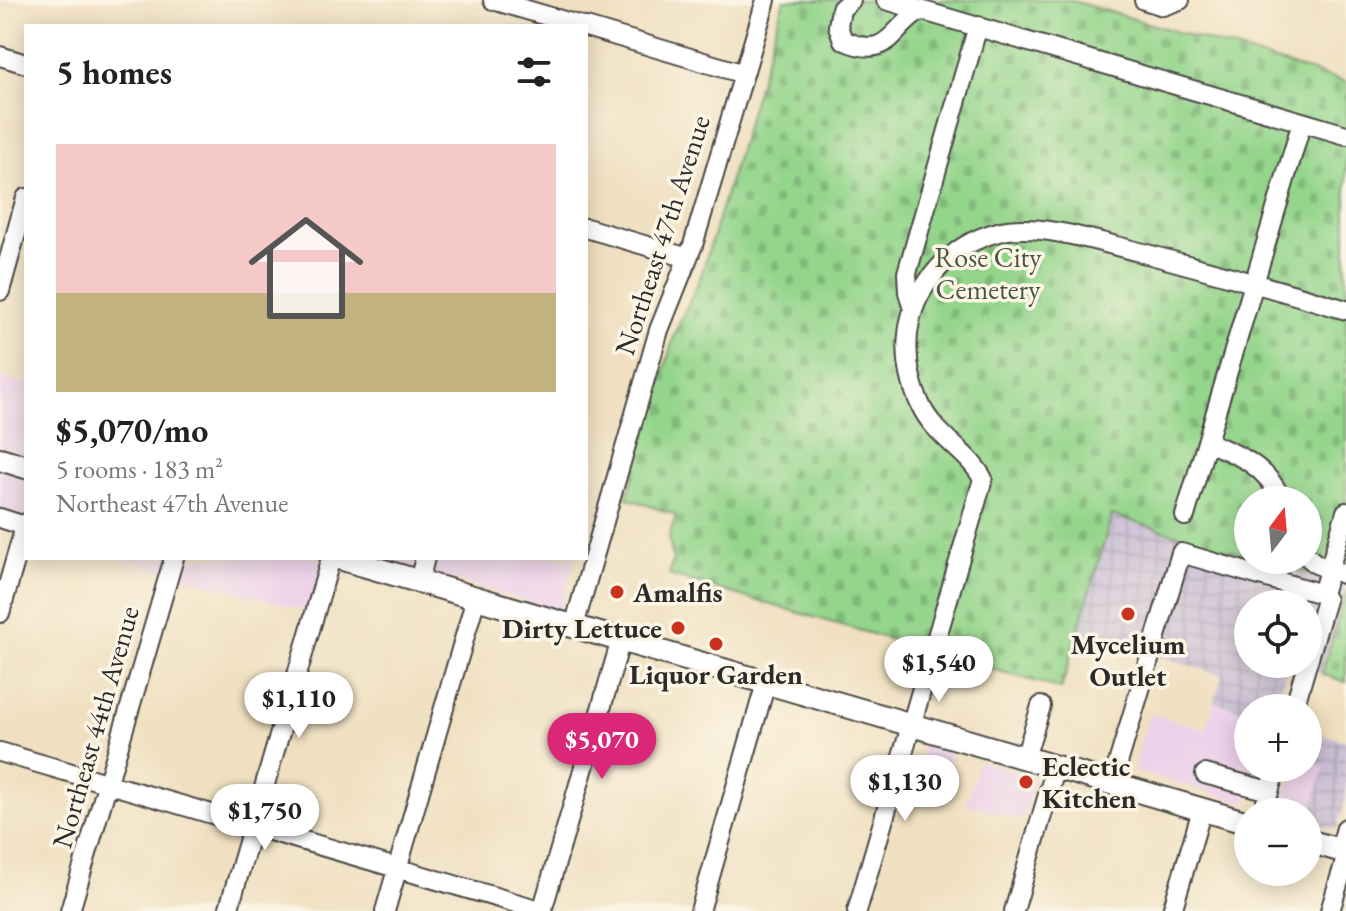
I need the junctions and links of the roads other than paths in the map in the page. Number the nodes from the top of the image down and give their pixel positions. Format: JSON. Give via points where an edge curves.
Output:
{"nodes":[{"id":1,"x":493,"y":0,"type":"edge"},
{"id":2,"x":766,"y":0,"type":"edge"},
{"id":3,"x":851,"y":0,"type":"edge"},
{"id":4,"x":886,"y":0,"type":"edge"},
{"id":5,"x":1144,"y":0,"type":"edge"},
{"id":6,"x":1179,"y":1,"type":"edge"},
{"id":7,"x":922,"y":10,"type":"junction"},
{"id":8,"x":574,"y":24,"type":"edge"},
{"id":9,"x":978,"y":26,"type":"junction"},
{"id":10,"x":588,"y":28,"type":"edge"},
{"id":11,"x":0,"y":56,"type":"edge"},
{"id":12,"x":24,"y":63,"type":"edge"},
{"id":13,"x":744,"y":74,"type":"junction"},
{"id":14,"x":1302,"y":122,"type":"junction"},
{"id":15,"x":1346,"y":135,"type":"edge"},
{"id":16,"x":24,"y":205,"type":"edge"},
{"id":17,"x":588,"y":229,"type":"edge"},
{"id":18,"x":688,"y":258,"type":"junction"},
{"id":19,"x":1253,"y":282,"type":"junction"},
{"id":20,"x":0,"y":291,"type":"edge"},
{"id":21,"x":912,"y":306,"type":"junction"},
{"id":22,"x":1346,"y":310,"type":"edge"},
{"id":23,"x":1207,"y":442,"type":"junction"},
{"id":24,"x":0,"y":459,"type":"edge"},
{"id":25,"x":24,"y":466,"type":"edge"},
{"id":26,"x":1274,"y":486,"type":"edge"},
{"id":27,"x":1346,"y":512,"type":"edge"},
{"id":28,"x":1185,"y":516,"type":"dead end"},
{"id":29,"x":0,"y":518,"type":"edge"},
{"id":30,"x":24,"y":524,"type":"edge"},
{"id":31,"x":24,"y":532,"type":"edge"},
{"id":32,"x":173,"y":560,"type":"edge"},
{"id":33,"x":330,"y":560,"type":"edge"},
{"id":34,"x":346,"y":560,"type":"edge"},
{"id":35,"x":424,"y":560,"type":"edge"},
{"id":36,"x":1322,"y":565,"type":"edge"},
{"id":37,"x":1328,"y":569,"type":"junction"},
{"id":38,"x":1346,"y":575,"type":"edge"},
{"id":39,"x":419,"y":581,"type":"junction"},
{"id":40,"x":1324,"y":597,"type":"junction"},
{"id":41,"x":476,"y":598,"type":"junction"},
{"id":42,"x":1322,"y":605,"type":"edge"},
{"id":43,"x":0,"y":613,"type":"edge"},
{"id":44,"x":574,"y":626,"type":"junction"},
{"id":45,"x":621,"y":640,"type":"junction"},
{"id":46,"x":766,"y":683,"type":"junction"},
{"id":47,"x":1041,"y":706,"type":"dead end"},
{"id":48,"x":911,"y":725,"type":"junction"},
{"id":49,"x":0,"y":752,"type":"edge"},
{"id":50,"x":1025,"y":758,"type":"junction"},
{"id":51,"x":1056,"y":767,"type":"junction"},
{"id":52,"x":1205,"y":774,"type":"dead end"},
{"id":53,"x":1272,"y":782,"type":"edge"},
{"id":54,"x":108,"y":783,"type":"junction"},
{"id":55,"x":1112,"y":783,"type":"junction"},
{"id":56,"x":1269,"y":791,"type":"junction"},
{"id":57,"x":1267,"y":798,"type":"edge"},
{"id":58,"x":1202,"y":810,"type":"junction"},
{"id":59,"x":1234,"y":819,"type":"edge"},
{"id":60,"x":253,"y":826,"type":"junction"},
{"id":61,"x":1322,"y":843,"type":"edge"},
{"id":62,"x":1344,"y":847,"type":"edge"},
{"id":63,"x":397,"y":868,"type":"junction"},
{"id":64,"x":70,"y":911,"type":"edge"},
{"id":65,"x":228,"y":911,"type":"edge"},
{"id":66,"x":385,"y":911,"type":"edge"},
{"id":67,"x":543,"y":911,"type":"edge"},
{"id":68,"x":700,"y":911,"type":"edge"},
{"id":69,"x":857,"y":911,"type":"edge"},
{"id":70,"x":1014,"y":911,"type":"edge"},
{"id":71,"x":1172,"y":911,"type":"edge"},
{"id":72,"x":1330,"y":911,"type":"edge"}],
"edges":[{"from":1,"to":8,"type":"street"},
{"from":2,"to":13,"type":"street","name":"Northeast 47th Avenue"},
{"from":3,"to":7,"type":"street","via":[[841,9],[838,26],[843,40],[856,46],[877,46],[896,36]]},
{"from":4,"to":7,"type":"street"},
{"from":5,"to":6,"type":"street","via":[[1163,6]]},
{"from":7,"to":9,"type":"street"},
{"from":9,"to":14,"type":"street"},
{"from":9,"to":21,"type":"street","via":[[907,273]]},
{"from":10,"to":13,"type":"street"},
{"from":11,"to":12,"type":"street"},
{"from":13,"to":18,"type":"street","name":"Northeast 47th Avenue"},
{"from":14,"to":15,"type":"street"},
{"from":14,"to":19,"type":"street"},
{"from":16,"to":20,"type":"street"},
{"from":17,"to":18,"type":"street"},
{"from":18,"to":44,"type":"street","name":"Northeast 47th Avenue","via":[[659,330]]},
{"from":19,"to":21,"type":"street","via":[[1077,236],[1001,231],[948,256]]},
{"from":19,"to":22,"type":"street"},
{"from":19,"to":23,"type":"street"},
{"from":21,"to":48,"type":"street","via":[[906,341],[921,406],[983,479]]},
{"from":23,"to":26,"type":"street","via":[[1246,457]]},
{"from":23,"to":28,"type":"street"},
{"from":24,"to":25,"type":"main road"},
{"from":27,"to":37,"type":"street"},
{"from":29,"to":30,"type":"street"},
{"from":31,"to":43,"type":"street"},
{"from":32,"to":54,"type":"street","name":"Northeast 44th Avenue"},
{"from":33,"to":60,"type":"street"},
{"from":34,"to":39,"type":"main road"},
{"from":35,"to":39,"type":"street"},
{"from":36,"to":37,"type":"street"},
{"from":37,"to":38,"type":"street"},
{"from":37,"to":40,"type":"street"},
{"from":39,"to":41,"type":"main road"},
{"from":40,"to":42,"type":"street"},
{"from":40,"to":55,"type":"street","via":[[1181,553]]},
{"from":41,"to":44,"type":"main road"},
{"from":41,"to":63,"type":"street"},
{"from":44,"to":45,"type":"main road"},
{"from":45,"to":46,"type":"main road"},
{"from":45,"to":67,"type":"street"},
{"from":46,"to":48,"type":"main road"},
{"from":46,"to":68,"type":"street"},
{"from":47,"to":50,"type":"street"},
{"from":48,"to":50,"type":"main road"},
{"from":48,"to":69,"type":"street"},
{"from":49,"to":54,"type":"street"},
{"from":50,"to":51,"type":"main road"},
{"from":51,"to":55,"type":"main road"},
{"from":51,"to":70,"type":"street"},
{"from":52,"to":56,"type":"street"},
{"from":53,"to":56,"type":"street"},
{"from":54,"to":60,"type":"street"},
{"from":54,"to":64,"type":"street","name":"Northeast 44th Avenue"},
{"from":55,"to":58,"type":"main road"},
{"from":56,"to":57,"type":"street"},
{"from":58,"to":59,"type":"main road"},
{"from":58,"to":71,"type":"street"},
{"from":60,"to":63,"type":"street"},
{"from":60,"to":65,"type":"street"},
{"from":61,"to":62,"type":"main road"},
{"from":62,"to":72,"type":"street"},
{"from":63,"to":66,"type":"street"},
{"from":63,"to":67,"type":"street"}]}
